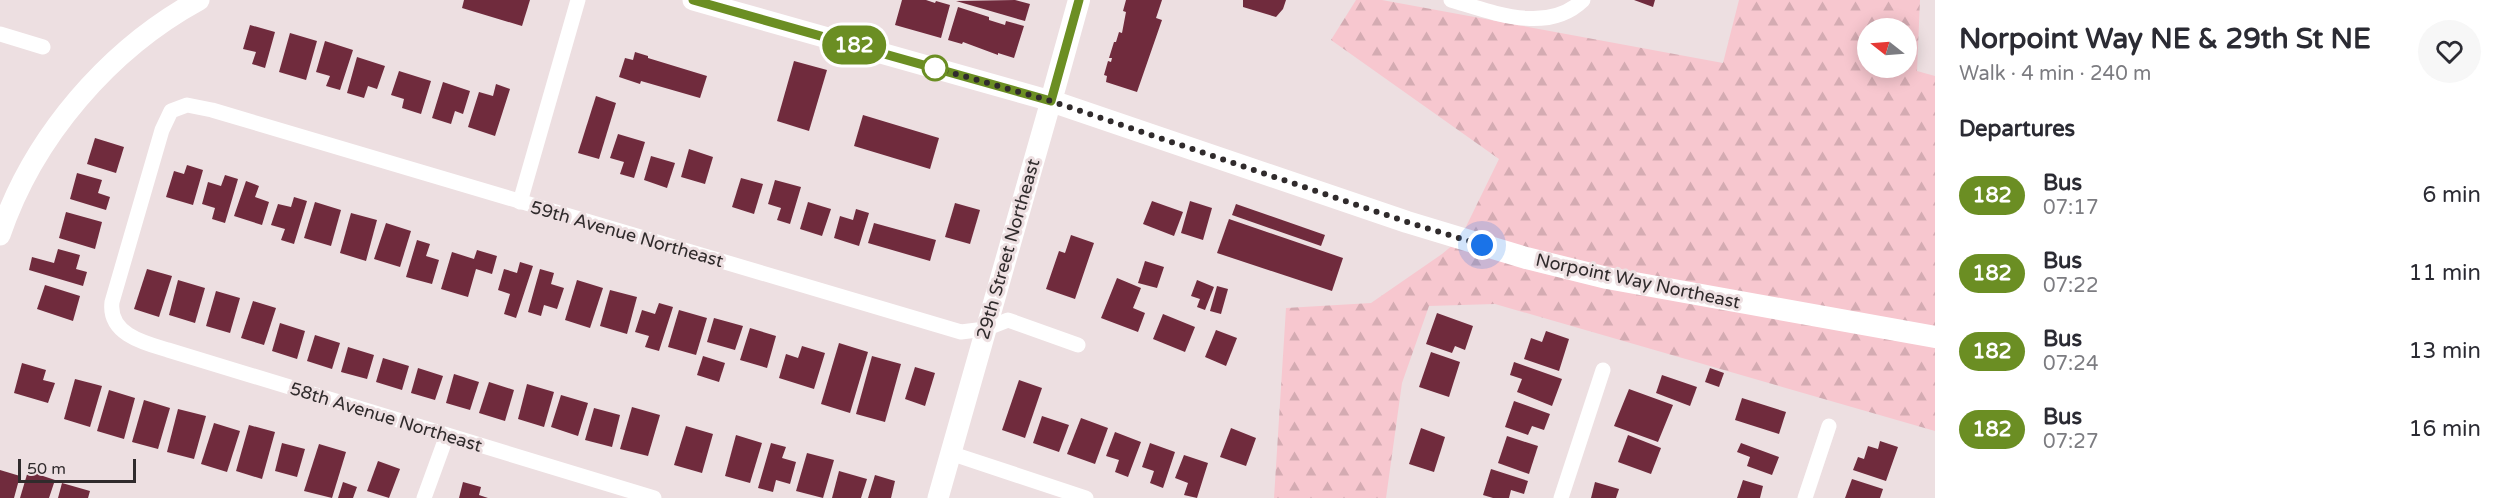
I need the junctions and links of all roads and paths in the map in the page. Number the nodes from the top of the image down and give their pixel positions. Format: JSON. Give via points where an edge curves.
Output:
{"nodes":[{"id":1,"x":199,"y":0,"type":"edge"},
{"id":2,"x":578,"y":0,"type":"edge"},
{"id":3,"x":693,"y":0,"type":"edge"},
{"id":4,"x":1079,"y":0,"type":"edge"},
{"id":5,"x":1451,"y":0,"type":"edge"},
{"id":6,"x":1579,"y":4,"type":"edge"},
{"id":7,"x":0,"y":34,"type":"edge"},
{"id":8,"x":43,"y":47,"type":"dead end"},
{"id":9,"x":1051,"y":101,"type":"junction"},
{"id":10,"x":520,"y":202,"type":"junction"},
{"id":11,"x":0,"y":235,"type":"edge"},
{"id":12,"x":120,"y":328,"type":"joint"},
{"id":13,"x":985,"y":329,"type":"junction"},
{"id":14,"x":1935,"y":337,"type":"edge"},
{"id":15,"x":1078,"y":345,"type":"dead end"},
{"id":16,"x":1603,"y":370,"type":"dead end"},
{"id":17,"x":1829,"y":426,"type":"dead end"},
{"id":18,"x":447,"y":435,"type":"junction"},
{"id":19,"x":950,"y":453,"type":"junction"},
{"id":20,"x":424,"y":498,"type":"edge"},
{"id":21,"x":654,"y":498,"type":"edge"},
{"id":22,"x":938,"y":498,"type":"edge"},
{"id":23,"x":1086,"y":498,"type":"edge"},
{"id":24,"x":1560,"y":498,"type":"edge"},
{"id":25,"x":1805,"y":498,"type":"edge"}],
"edges":[{"from":1,"to":11,"type":"street","via":[[143,36],[83,93],[30,169]]},
{"from":2,"to":10,"type":"street"},
{"from":3,"to":9,"type":"street","name":"Norpoint Way Northeast"},
{"from":4,"to":9,"type":"main road","name":"29th Street Northeast"},
{"from":5,"to":6,"type":"street","via":[[1533,19],[1554,17]]},
{"from":7,"to":8,"type":"street"},
{"from":9,"to":13,"type":"street","name":"29th Street Northeast"},
{"from":9,"to":14,"type":"main road","name":"Norpoint Way Northeast","via":[[1407,222],[1526,258],[1606,278]]},
{"from":10,"to":12,"type":"street","name":"59th Avenue Northeast","via":[[212,110],[187,105],[174,108],[162,130],[112,302],[112,316]]},
{"from":10,"to":13,"type":"street","name":"59th Avenue Northeast","via":[[961,332]]},
{"from":12,"to":18,"type":"street","name":"58th Avenue Northeast","via":[[154,346]]},
{"from":13,"to":15,"type":"street","name":"59th Avenue Northeast","via":[[1008,320]]},
{"from":13,"to":19,"type":"street","name":"29th Street Northeast"},
{"from":16,"to":24,"type":"street"},
{"from":17,"to":25,"type":"street"},
{"from":18,"to":20,"type":"street"},
{"from":18,"to":21,"type":"street","name":"58th Avenue Northeast"},
{"from":19,"to":22,"type":"street","name":"29th Street Northeast"},
{"from":19,"to":23,"type":"street"}]}
